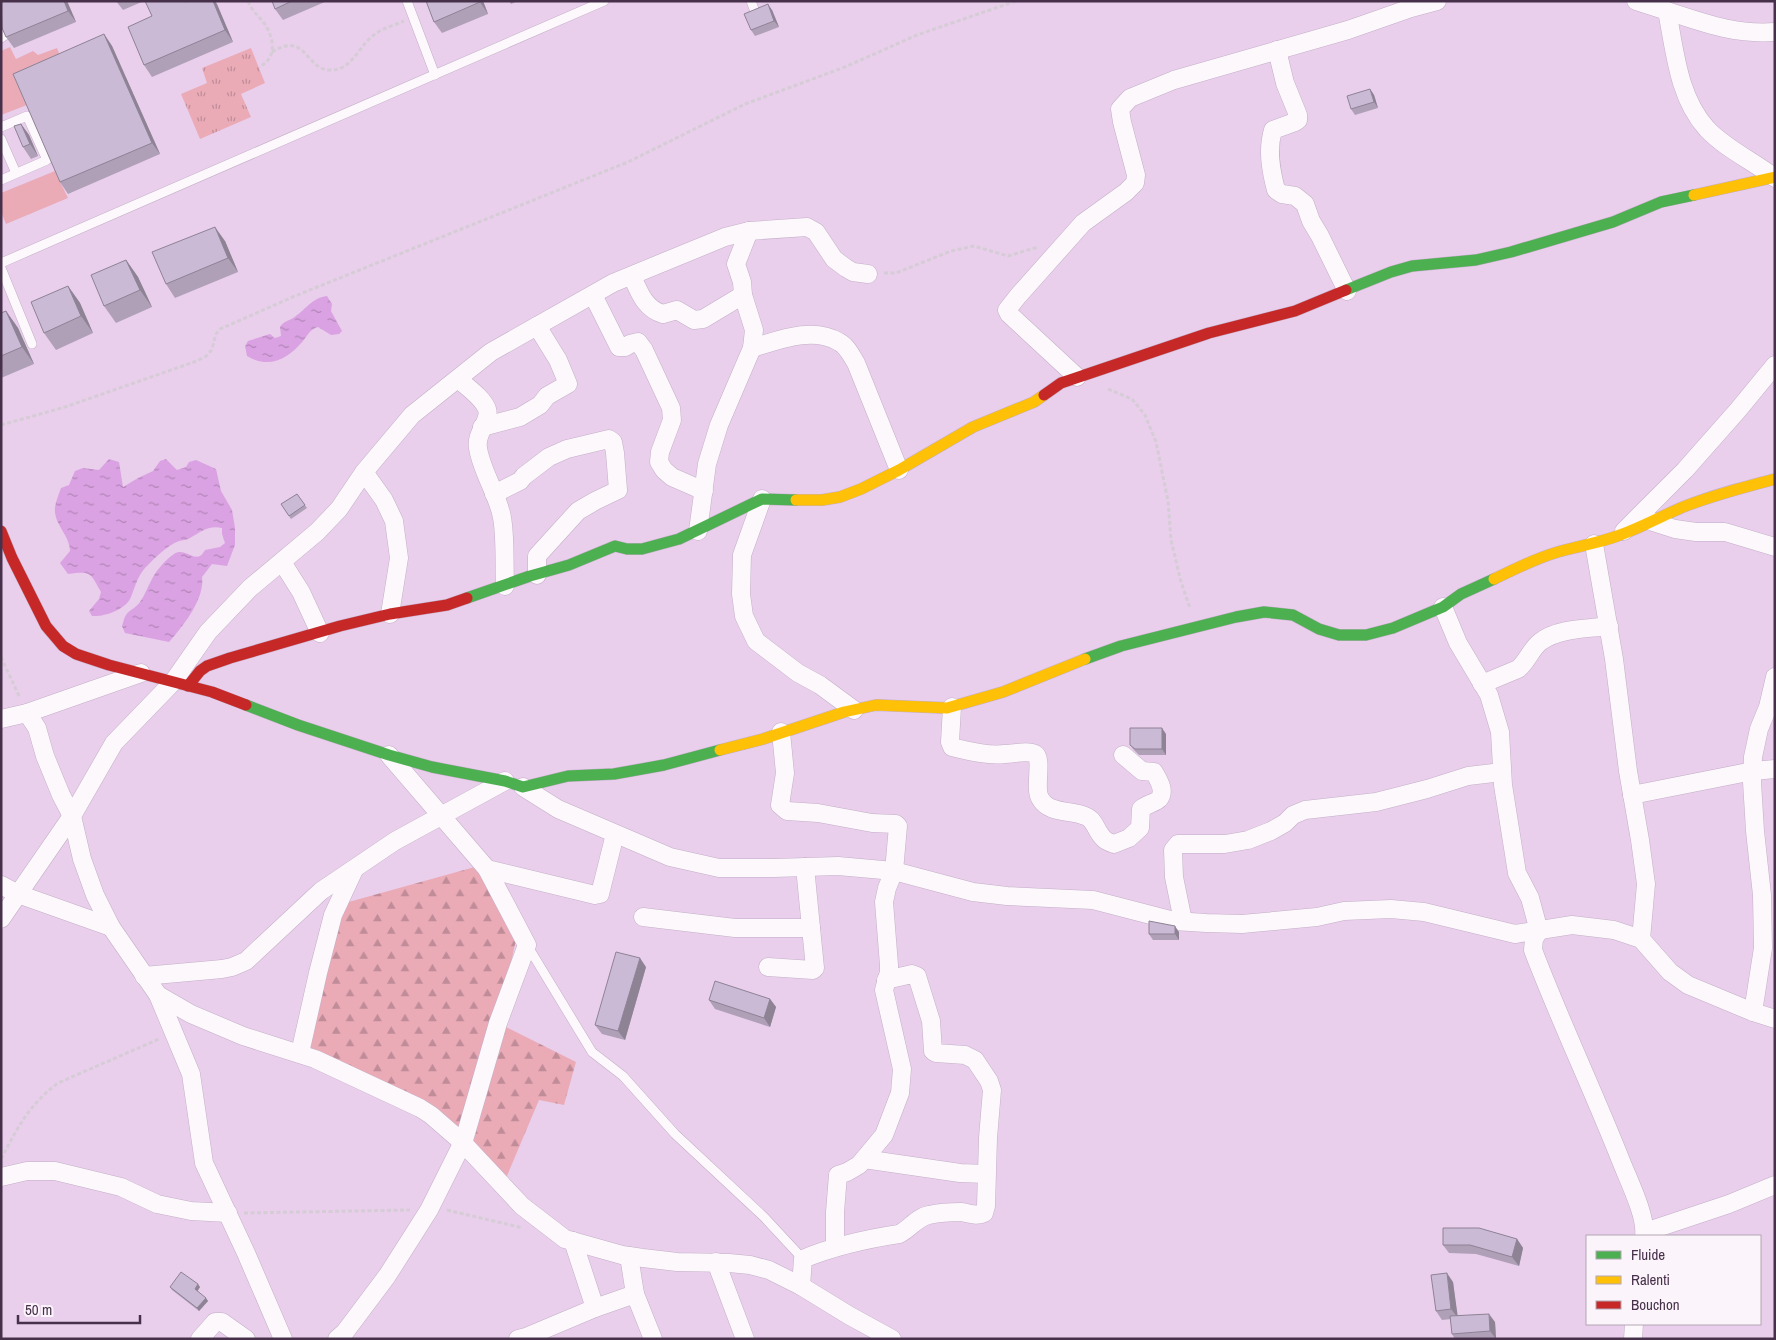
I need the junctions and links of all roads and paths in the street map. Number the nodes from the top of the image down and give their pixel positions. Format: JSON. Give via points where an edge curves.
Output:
{"nodes":[{"id":1,"x":248,"y":1,"type":"edge"},
{"id":2,"x":407,"y":1,"type":"edge"},
{"id":3,"x":604,"y":1,"type":"edge"},
{"id":4,"x":1016,"y":1,"type":"edge"},
{"id":5,"x":1437,"y":1,"type":"edge"},
{"id":6,"x":1636,"y":1,"type":"edge"},
{"id":7,"x":1667,"y":11,"type":"junction"},
{"id":8,"x":413,"y":17,"type":"junction"},
{"id":9,"x":1,"y":29,"type":"edge"},
{"id":10,"x":1775,"y":32,"type":"edge"},
{"id":11,"x":1,"y":38,"type":"edge"},
{"id":12,"x":1277,"y":50,"type":"junction"},
{"id":13,"x":272,"y":52,"type":"junction"},
{"id":14,"x":260,"y":67,"type":"dead end"},
{"id":15,"x":435,"y":75,"type":"junction"},
{"id":16,"x":1,"y":127,"type":"edge"},
{"id":17,"x":1,"y":139,"type":"edge"},
{"id":18,"x":16,"y":173,"type":"junction"},
{"id":19,"x":1775,"y":178,"type":"edge"},
{"id":20,"x":1,"y":180,"type":"edge"},
{"id":21,"x":749,"y":231,"type":"junction"},
{"id":22,"x":1063,"y":246,"type":"junction"},
{"id":23,"x":1,"y":263,"type":"edge"},
{"id":24,"x":1,"y":268,"type":"edge"},
{"id":25,"x":868,"y":274,"type":"joint"},
{"id":26,"x":632,"y":276,"type":"junction"},
{"id":27,"x":1347,"y":291,"type":"junction"},
{"id":28,"x":593,"y":295,"type":"junction"},
{"id":29,"x":743,"y":295,"type":"junction"},
{"id":30,"x":538,"y":326,"type":"junction"},
{"id":31,"x":32,"y":344,"type":"dead end"},
{"id":32,"x":752,"y":348,"type":"junction"},
{"id":33,"x":1775,"y":365,"type":"edge"},
{"id":34,"x":1077,"y":377,"type":"junction"},
{"id":35,"x":458,"y":379,"type":"junction"},
{"id":36,"x":1104,"y":388,"type":"dead end"},
{"id":37,"x":1,"y":426,"type":"edge"},
{"id":38,"x":482,"y":427,"type":"junction"},
{"id":39,"x":899,"y":470,"type":"junction"},
{"id":40,"x":364,"y":472,"type":"junction"},
{"id":41,"x":1775,"y":479,"type":"edge"},
{"id":42,"x":704,"y":490,"type":"junction"},
{"id":43,"x":494,"y":494,"type":"junction"},
{"id":44,"x":762,"y":500,"type":"junction"},
{"id":45,"x":1653,"y":522,"type":"junction"},
{"id":46,"x":698,"y":530,"type":"junction"},
{"id":47,"x":1,"y":531,"type":"edge"},
{"id":48,"x":1620,"y":535,"type":"junction"},
{"id":49,"x":1594,"y":544,"type":"junction"},
{"id":50,"x":1775,"y":547,"type":"edge"},
{"id":51,"x":282,"y":562,"type":"junction"},
{"id":52,"x":537,"y":575,"type":"junction"},
{"id":53,"x":505,"y":586,"type":"junction"},
{"id":54,"x":1442,"y":607,"type":"junction"},
{"id":55,"x":390,"y":614,"type":"junction"},
{"id":56,"x":1609,"y":626,"type":"junction"},
{"id":57,"x":1192,"y":628,"type":"junction"},
{"id":58,"x":320,"y":633,"type":"junction"},
{"id":59,"x":1,"y":658,"type":"edge"},
{"id":60,"x":141,"y":674,"type":"junction"},
{"id":61,"x":1775,"y":677,"type":"edge"},
{"id":62,"x":180,"y":684,"type":"junction"},
{"id":63,"x":1482,"y":684,"type":"junction"},
{"id":64,"x":952,"y":707,"type":"junction"},
{"id":65,"x":854,"y":710,"type":"junction"},
{"id":66,"x":27,"y":713,"type":"junction"},
{"id":67,"x":1,"y":720,"type":"edge"},
{"id":68,"x":781,"y":732,"type":"junction"},
{"id":69,"x":389,"y":755,"type":"junction"},
{"id":70,"x":1123,"y":755,"type":"dead end"},
{"id":71,"x":1775,"y":769,"type":"edge"},
{"id":72,"x":1753,"y":771,"type":"junction"},
{"id":73,"x":1502,"y":772,"type":"junction"},
{"id":74,"x":504,"y":781,"type":"junction"},
{"id":75,"x":523,"y":787,"type":"junction"},
{"id":76,"x":1632,"y":795,"type":"junction"},
{"id":77,"x":441,"y":815,"type":"junction"},
{"id":78,"x":72,"y":816,"type":"junction"},
{"id":79,"x":615,"y":834,"type":"junction"},
{"id":80,"x":805,"y":867,"type":"junction"},
{"id":81,"x":355,"y":869,"type":"junction"},
{"id":82,"x":487,"y":869,"type":"junction"},
{"id":83,"x":894,"y":872,"type":"junction"},
{"id":84,"x":1767,"y":877,"type":"edge"},
{"id":85,"x":1,"y":885,"type":"edge"},
{"id":86,"x":18,"y":894,"type":"junction"},
{"id":87,"x":643,"y":917,"type":"dead end"},
{"id":88,"x":1,"y":919,"type":"edge"},
{"id":89,"x":1183,"y":921,"type":"junction"},
{"id":90,"x":111,"y":927,"type":"junction"},
{"id":91,"x":811,"y":928,"type":"junction"},
{"id":92,"x":1539,"y":931,"type":"junction"},
{"id":93,"x":1641,"y":939,"type":"junction"},
{"id":94,"x":527,"y":945,"type":"junction"},
{"id":95,"x":768,"y":967,"type":"dead end"},
{"id":96,"x":144,"y":976,"type":"junction"},
{"id":97,"x":886,"y":980,"type":"junction"},
{"id":98,"x":158,"y":995,"type":"junction"},
{"id":99,"x":1753,"y":1012,"type":"junction"},
{"id":100,"x":1775,"y":1019,"type":"edge"},
{"id":101,"x":174,"y":1033,"type":"junction"},
{"id":102,"x":300,"y":1053,"type":"junction"},
{"id":103,"x":462,"y":1142,"type":"junction"},
{"id":104,"x":1,"y":1159,"type":"edge"},
{"id":105,"x":864,"y":1159,"type":"junction"},
{"id":106,"x":986,"y":1174,"type":"junction"},
{"id":107,"x":1,"y":1177,"type":"edge"},
{"id":108,"x":1775,"y":1185,"type":"edge"},
{"id":109,"x":429,"y":1210,"type":"junction"},
{"id":110,"x":228,"y":1213,"type":"junction"},
{"id":111,"x":526,"y":1229,"type":"dead end"},
{"id":112,"x":1644,"y":1234,"type":"edge"},
{"id":113,"x":573,"y":1241,"type":"junction"},
{"id":114,"x":835,"y":1247,"type":"junction"},
{"id":115,"x":629,"y":1256,"type":"junction"},
{"id":116,"x":803,"y":1259,"type":"junction"},
{"id":117,"x":716,"y":1262,"type":"junction"},
{"id":118,"x":802,"y":1286,"type":"junction"},
{"id":119,"x":635,"y":1294,"type":"junction"},
{"id":120,"x":595,"y":1308,"type":"junction"},
{"id":121,"x":1634,"y":1325,"type":"edge"},
{"id":122,"x":200,"y":1339,"type":"edge"},
{"id":123,"x":246,"y":1339,"type":"edge"},
{"id":124,"x":283,"y":1339,"type":"edge"},
{"id":125,"x":337,"y":1339,"type":"edge"},
{"id":126,"x":518,"y":1339,"type":"edge"},
{"id":127,"x":652,"y":1339,"type":"edge"},
{"id":128,"x":745,"y":1339,"type":"edge"},
{"id":129,"x":892,"y":1339,"type":"edge"},
{"id":130,"x":1633,"y":1339,"type":"edge"}],
"edges":[{"from":1,"to":13,"type":"path","via":[[255,15],[266,25],[273,44]]},
{"from":2,"to":8,"type":"lane"},
{"from":3,"to":15,"type":"lane"},
{"from":4,"to":37,"type":"path","via":[[917,36],[746,104],[628,162],[295,296],[220,330],[208,355],[194,362]]},
{"from":5,"to":12,"type":"street"},
{"from":6,"to":7,"type":"street"},
{"from":7,"to":10,"type":"street","via":[[1732,31]]},
{"from":7,"to":19,"type":"street","via":[[1684,92],[1694,112],[1724,143]]},
{"from":8,"to":13,"type":"path","via":[[375,34],[348,65],[339,69],[320,68],[296,47]]},
{"from":8,"to":15,"type":"lane"},
{"from":9,"to":11,"type":"lane","via":[[4,36]]},
{"from":12,"to":22,"type":"street","via":[[1174,80],[1130,98],[1120,109],[1136,175],[1135,183],[1083,223]]},
{"from":12,"to":27,"type":"street","via":[[1298,120],[1273,130],[1270,162],[1276,190],[1295,196],[1305,204]]},
{"from":13,"to":14,"type":"path","via":[[269,60]]},
{"from":15,"to":23,"type":"lane"},
{"from":16,"to":18,"type":"lane","via":[[27,116],[47,160]]},
{"from":17,"to":18,"type":"lane"},
{"from":18,"to":20,"type":"lane"},
{"from":19,"to":27,"type":"street","via":[[1661,202],[1613,222],[1511,252],[1476,260],[1412,266]]},
{"from":21,"to":25,"type":"street","via":[[807,228],[816,232],[834,258],[846,268]]},
{"from":21,"to":26,"type":"street","via":[[724,237]]},
{"from":21,"to":29,"type":"street","via":[[736,264]]},
{"from":22,"to":25,"type":"path","via":[[1044,245],[1008,256],[974,246],[951,251],[896,272]]},
{"from":22,"to":34,"type":"street","via":[[1007,310]]},
{"from":24,"to":31,"type":"lane"},
{"from":26,"to":28,"type":"street"},
{"from":26,"to":29,"type":"street","via":[[644,302],[654,310],[663,314],[677,310],[694,320],[703,319]]},
{"from":27,"to":34,"type":"street","via":[[1295,312],[1209,332]]},
{"from":28,"to":30,"type":"street"},
{"from":28,"to":42,"type":"street","via":[[619,347],[638,342],[644,350],[672,408],[672,420],[659,462],[672,477]]},
{"from":29,"to":32,"type":"street","via":[[754,330]]},
{"from":30,"to":35,"type":"street","via":[[491,352]]},
{"from":30,"to":38,"type":"street","via":[[568,384],[520,417]]},
{"from":32,"to":39,"type":"street","via":[[808,335],[820,335],[839,342],[856,363]]},
{"from":32,"to":42,"type":"street","via":[[719,425],[707,464]]},
{"from":33,"to":48,"type":"street","via":[[1685,470]]},
{"from":34,"to":39,"type":"street","via":[[1060,383],[1034,402],[973,427]]},
{"from":35,"to":38,"type":"street","via":[[486,406],[487,419]]},
{"from":35,"to":40,"type":"street","via":[[412,415]]},
{"from":36,"to":57,"type":"path","via":[[1132,399],[1145,414],[1156,442],[1168,501],[1171,540],[1190,608]]},
{"from":38,"to":43,"type":"street","via":[[477,438],[478,450]]},
{"from":39,"to":44,"type":"street","via":[[840,497]]},
{"from":40,"to":51,"type":"street","via":[[339,509]]},
{"from":40,"to":55,"type":"street","via":[[394,521],[399,558]]},
{"from":41,"to":45,"type":"street","via":[[1717,495]]},
{"from":42,"to":46,"type":"street"},
{"from":43,"to":52,"type":"street","via":[[520,482],[549,457],[567,449],[609,439],[613,442],[618,490],[578,511],[541,551]]},
{"from":43,"to":53,"type":"street","via":[[502,514]]},
{"from":44,"to":46,"type":"street"},
{"from":44,"to":65,"type":"street","via":[[742,554],[740,594],[744,616],[756,641]]},
{"from":45,"to":48,"type":"street"},
{"from":45,"to":50,"type":"street","via":[[1696,532],[1725,532]]},
{"from":46,"to":52,"type":"street","via":[[642,549],[615,546]]},
{"from":47,"to":60,"type":"street","via":[[37,611],[63,646],[76,654]]},
{"from":48,"to":49,"type":"street"},
{"from":49,"to":54,"type":"street","via":[[1564,550],[1526,564],[1469,590]]},
{"from":49,"to":56,"type":"street"},
{"from":51,"to":58,"type":"street","via":[[301,592]]},
{"from":51,"to":62,"type":"street","via":[[250,588],[208,632]]},
{"from":52,"to":53,"type":"street"},
{"from":53,"to":55,"type":"street","via":[[447,605]]},
{"from":54,"to":57,"type":"street","via":[[1393,628],[1366,635],[1339,636],[1319,630],[1293,615],[1264,612]]},
{"from":54,"to":63,"type":"street"},
{"from":55,"to":58,"type":"street"},
{"from":56,"to":63,"type":"street","via":[[1550,636],[1538,643],[1518,669]]},
{"from":56,"to":76,"type":"street"},
{"from":57,"to":64,"type":"street","via":[[1121,646],[1003,692]]},
{"from":58,"to":62,"type":"street","via":[[207,666]]},
{"from":59,"to":66,"type":"path"},
{"from":60,"to":62,"type":"street"},
{"from":60,"to":66,"type":"street"},
{"from":61,"to":72,"type":"street","via":[[1753,757]]},
{"from":62,"to":69,"type":"street","via":[[212,692]]},
{"from":62,"to":78,"type":"street","via":[[114,743]]},
{"from":63,"to":73,"type":"street","via":[[1489,695],[1500,732]]},
{"from":64,"to":65,"type":"street","via":[[876,705]]},
{"from":64,"to":70,"type":"street","via":[[952,746],[990,754],[1035,754],[1039,764],[1038,796],[1042,802],[1064,812],[1086,816],[1104,840],[1114,844],[1129,838],[1140,828],[1141,810],[1162,795],[1154,772],[1142,771]]},
{"from":65,"to":68,"type":"street"},
{"from":66,"to":67,"type":"street"},
{"from":66,"to":78,"type":"street","via":[[37,728],[45,756]]},
{"from":68,"to":75,"type":"street","via":[[664,766],[614,774],[568,776]]},
{"from":68,"to":83,"type":"street","via":[[785,773],[780,805],[783,809],[896,824],[899,831]]},
{"from":69,"to":74,"type":"street"},
{"from":69,"to":77,"type":"street"},
{"from":71,"to":72,"type":"street"},
{"from":72,"to":76,"type":"street"},
{"from":72,"to":84,"type":"street","via":[[1754,831]]},
{"from":73,"to":89,"type":"street","via":[[1468,776],[1376,802],[1305,810],[1271,831],[1248,840],[1225,844],[1178,844],[1173,850],[1174,876]]},
{"from":73,"to":92,"type":"street","via":[[1517,873],[1530,898]]},
{"from":74,"to":75,"type":"street"},
{"from":74,"to":77,"type":"street"},
{"from":75,"to":79,"type":"street","via":[[558,809]]},
{"from":76,"to":93,"type":"street","via":[[1646,884]]},
{"from":77,"to":81,"type":"street"},
{"from":77,"to":82,"type":"street"},
{"from":78,"to":86,"type":"street"},
{"from":78,"to":90,"type":"street","via":[[95,895]]},
{"from":79,"to":80,"type":"street","via":[[670,857],[719,868]]},
{"from":79,"to":82,"type":"street","via":[[600,894],[595,896]]},
{"from":80,"to":83,"type":"street","via":[[838,866]]},
{"from":80,"to":91,"type":"street"},
{"from":81,"to":96,"type":"street","via":[[321,891],[246,961],[222,969]]},
{"from":81,"to":102,"type":"street","via":[[333,915]]},
{"from":82,"to":94,"type":"street"},
{"from":83,"to":89,"type":"street","via":[[973,892],[1093,900]]},
{"from":83,"to":97,"type":"street","via":[[884,902],[889,965]]},
{"from":84,"to":99,"type":"street","via":[[1762,895],[1763,948]]},
{"from":85,"to":86,"type":"street"},
{"from":86,"to":88,"type":"street"},
{"from":86,"to":90,"type":"street"},
{"from":87,"to":91,"type":"street","via":[[735,928]]},
{"from":89,"to":92,"type":"street","via":[[1242,924],[1317,917],[1344,911],[1391,909],[1424,912],[1515,934]]},
{"from":90,"to":96,"type":"street"},
{"from":91,"to":95,"type":"street","via":[[813,970]]},
{"from":92,"to":93,"type":"street","via":[[1572,925],[1614,930]]},
{"from":92,"to":112,"type":"street","via":[[1533,950],[1594,1092],[1636,1200]]},
{"from":93,"to":99,"type":"street","via":[[1670,972],[1688,985]]},
{"from":94,"to":103,"type":"street","via":[[498,1023]]},
{"from":94,"to":116,"type":"lane","via":[[592,1052],[622,1076],[675,1134],[764,1217]]},
{"from":96,"to":98,"type":"street"},
{"from":97,"to":105,"type":"street","via":[[884,990],[902,1069],[900,1093],[884,1135]]},
{"from":97,"to":106,"type":"street","via":[[912,974],[917,976],[931,1021],[933,1051],[966,1055],[975,1060],[990,1082]]},
{"from":98,"to":101,"type":"street"},
{"from":98,"to":102,"type":"street","via":[[191,1014],[243,1036]]},
{"from":99,"to":100,"type":"street"},
{"from":101,"to":104,"type":"path","via":[[58,1083],[23,1118]]},
{"from":101,"to":110,"type":"street","via":[[190,1074],[204,1163]]},
{"from":102,"to":103,"type":"street","via":[[420,1108]]},
{"from":103,"to":109,"type":"street"},
{"from":103,"to":113,"type":"street","via":[[522,1206],[565,1239]]},
{"from":105,"to":106,"type":"street","via":[[960,1174]]},
{"from":105,"to":114,"type":"street","via":[[837,1178]]},
{"from":106,"to":114,"type":"street","via":[[984,1213],[927,1215],[899,1234]]},
{"from":107,"to":110,"type":"street","via":[[27,1171],[55,1171],[121,1187],[157,1204],[192,1211]]},
{"from":108,"to":112,"type":"street"},
{"from":109,"to":110,"type":"path"},
{"from":109,"to":111,"type":"path","via":[[450,1210]]},
{"from":109,"to":125,"type":"street","via":[[387,1276]]},
{"from":110,"to":124,"type":"street"},
{"from":113,"to":115,"type":"street"},
{"from":113,"to":120,"type":"street"},
{"from":114,"to":116,"type":"street"},
{"from":115,"to":117,"type":"street","via":[[677,1262]]},
{"from":115,"to":119,"type":"street"},
{"from":116,"to":118,"type":"street"},
{"from":117,"to":118,"type":"street","via":[[769,1270]]},
{"from":117,"to":128,"type":"street"},
{"from":118,"to":129,"type":"street"},
{"from":119,"to":120,"type":"street"},
{"from":119,"to":127,"type":"street"},
{"from":120,"to":126,"type":"street"},
{"from":121,"to":130,"type":"street"},
{"from":122,"to":123,"type":"street","via":[[215,1322],[222,1322]]}]}
